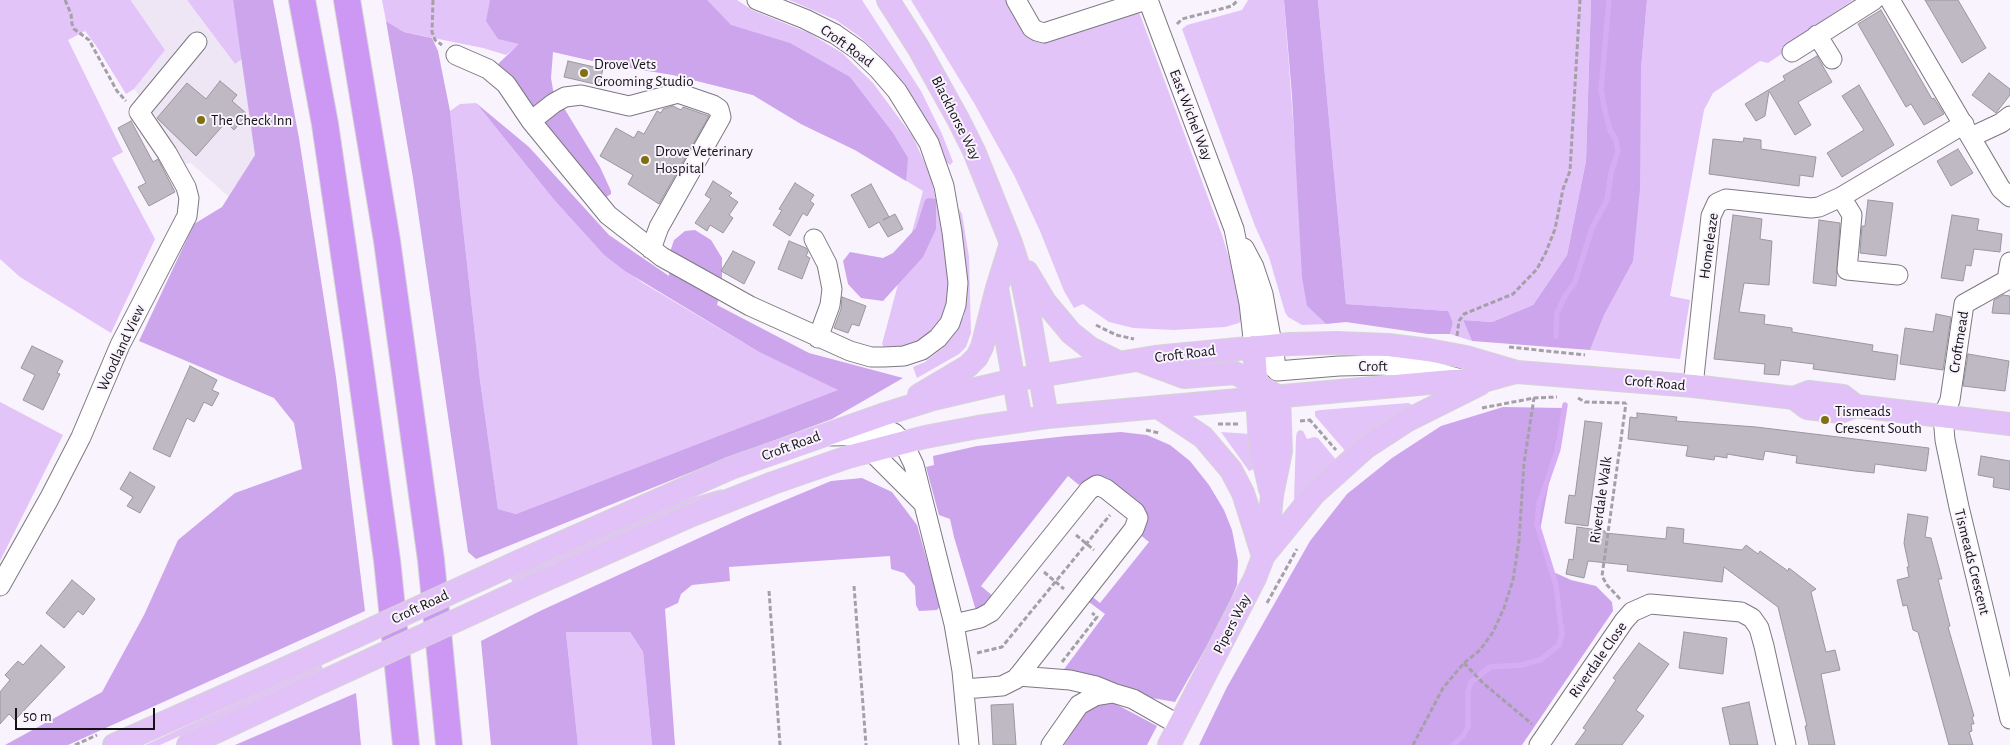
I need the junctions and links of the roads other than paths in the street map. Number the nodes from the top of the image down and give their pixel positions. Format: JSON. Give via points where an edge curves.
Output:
{"nodes":[{"id":1,"x":302,"y":0,"type":"edge"},
{"id":2,"x":347,"y":0,"type":"edge"},
{"id":3,"x":757,"y":0,"type":"edge"},
{"id":4,"x":888,"y":0,"type":"edge"},
{"id":5,"x":1016,"y":0,"type":"edge"},
{"id":6,"x":1147,"y":0,"type":"edge"},
{"id":7,"x":1874,"y":0,"type":"edge"},
{"id":8,"x":1890,"y":0,"type":"edge"},
{"id":9,"x":1817,"y":35,"type":"junction"},
{"id":10,"x":197,"y":42,"type":"dead end"},
{"id":11,"x":1792,"y":52,"type":"dead end"},
{"id":12,"x":456,"y":56,"type":"road end"},
{"id":13,"x":1832,"y":59,"type":"dead end"},
{"id":14,"x":2010,"y":116,"type":"edge"},
{"id":15,"x":531,"y":121,"type":"junction"},
{"id":16,"x":1967,"y":130,"type":"junction"},
{"id":17,"x":1841,"y":197,"type":"junction"},
{"id":18,"x":2010,"y":197,"type":"edge"},
{"id":19,"x":814,"y":239,"type":"dead end"},
{"id":20,"x":1011,"y":243,"type":"junction"},
{"id":21,"x":651,"y":249,"type":"junction"},
{"id":22,"x":2010,"y":262,"type":"edge"},
{"id":23,"x":1898,"y":275,"type":"dead end"},
{"id":24,"x":997,"y":288,"type":"junction"},
{"id":25,"x":818,"y":338,"type":"junction"},
{"id":26,"x":1264,"y":346,"type":"junction"},
{"id":27,"x":1132,"y":354,"type":"junction"},
{"id":28,"x":1277,"y":371,"type":"junction"},
{"id":29,"x":1516,"y":372,"type":"junction"},
{"id":30,"x":1040,"y":375,"type":"junction"},
{"id":31,"x":1014,"y":380,"type":"junction"},
{"id":32,"x":1478,"y":380,"type":"junction"},
{"id":33,"x":1694,"y":386,"type":"junction"},
{"id":34,"x":1256,"y":392,"type":"junction"},
{"id":35,"x":1279,"y":397,"type":"junction"},
{"id":36,"x":1158,"y":407,"type":"junction"},
{"id":37,"x":882,"y":415,"type":"junction"},
{"id":38,"x":1943,"y":416,"type":"junction"},
{"id":39,"x":1046,"y":417,"type":"junction"},
{"id":40,"x":1022,"y":420,"type":"junction"},
{"id":41,"x":2010,"y":424,"type":"edge"},
{"id":42,"x":817,"y":437,"type":"junction"},
{"id":43,"x":903,"y":442,"type":"junction"},
{"id":44,"x":870,"y":451,"type":"junction"},
{"id":45,"x":1272,"y":495,"type":"junction"},
{"id":46,"x":922,"y":502,"type":"junction"},
{"id":47,"x":1263,"y":557,"type":"junction"},
{"id":48,"x":0,"y":586,"type":"edge"},
{"id":49,"x":954,"y":624,"type":"junction"},
{"id":50,"x":1018,"y":676,"type":"junction"},
{"id":51,"x":964,"y":689,"type":"junction"},
{"id":52,"x":1113,"y":693,"type":"junction"},
{"id":53,"x":2009,"y":708,"type":"edge"},
{"id":54,"x":1179,"y":725,"type":"junction"},
{"id":55,"x":1543,"y":740,"type":"edge"},
{"id":56,"x":114,"y":745,"type":"edge"},
{"id":57,"x":188,"y":745,"type":"edge"},
{"id":58,"x":406,"y":745,"type":"edge"},
{"id":59,"x":449,"y":745,"type":"edge"},
{"id":60,"x":969,"y":745,"type":"edge"},
{"id":61,"x":1051,"y":745,"type":"edge"},
{"id":62,"x":1169,"y":745,"type":"edge"},
{"id":63,"x":1786,"y":745,"type":"edge"}],
"edges":[{"from":1,"to":58,"type":"highway","via":[[325,124],[357,343],[387,560]]},
{"from":2,"to":59,"type":"highway","via":[[387,241],[431,560]]},
{"from":3,"to":25,"type":"street","name":"Croft Road","via":[[835,34],[878,69],[911,112],[929,143],[942,177],[951,224],[958,295],[950,323],[929,346],[914,354],[870,356],[850,352]]},
{"from":4,"to":20,"type":"main road","name":"Blackhorse Way","via":[[958,119]]},
{"from":5,"to":6,"type":"street","via":[[1032,28],[1044,33]]},
{"from":6,"to":26,"type":"street","name":"East Wichel Way","via":[[1234,229],[1248,303]]},
{"from":7,"to":9,"type":"street"},
{"from":8,"to":16,"type":"street"},
{"from":9,"to":11,"type":"street"},
{"from":9,"to":13,"type":"street"},
{"from":10,"to":48,"type":"street","name":"Woodland View","via":[[138,112],[186,187],[189,198],[187,216],[120,345],[81,437]]},
{"from":12,"to":15,"type":"street","name":"Croft Road","via":[[488,69],[506,84]]},
{"from":14,"to":16,"type":"street","name":"Homeleaze","via":[[2001,123]]},
{"from":15,"to":21,"type":"street","name":"Croft Road","via":[[608,215]]},
{"from":15,"to":21,"type":"street","via":[[565,97],[581,95],[629,106],[678,93],[719,109],[720,117],[659,228]]},
{"from":16,"to":17,"type":"street","name":"Homeleaze"},
{"from":16,"to":18,"type":"street","via":[[2001,189]]},
{"from":17,"to":23,"type":"street","via":[[1852,215],[1847,270]]},
{"from":17,"to":33,"type":"street","name":"Homeleaze","via":[[1811,208],[1726,199],[1717,203]]},
{"from":19,"to":25,"type":"street","via":[[827,264],[832,289]]},
{"from":20,"to":24,"type":"main road"},
{"from":20,"to":27,"type":"main road","via":[[1045,302],[1071,333],[1090,348]]},
{"from":20,"to":30,"type":"main road","name":"Blackhorse Way"},
{"from":21,"to":25,"type":"street","name":"Croft Road","via":[[750,306]]},
{"from":22,"to":38,"type":"street","name":"Croftmead","via":[[2007,280],[1964,304],[1950,400]]},
{"from":24,"to":31,"type":"main road"},
{"from":24,"to":37,"type":"main road","via":[[982,347],[975,359],[946,380]]},
{"from":26,"to":27,"type":"main road","name":"Croft Road"},
{"from":26,"to":28,"type":"street"},
{"from":26,"to":29,"type":"main road","name":"Croft Road","via":[[1389,345],[1466,358]]},
{"from":26,"to":34,"type":"main road"},
{"from":27,"to":30,"type":"main road","name":"Croft Road"},
{"from":27,"to":34,"type":"main road","via":[[1184,377],[1234,373]]},
{"from":28,"to":32,"type":"street","name":"Croft","via":[[1388,366],[1420,368]]},
{"from":28,"to":35,"type":"street"},
{"from":29,"to":32,"type":"main road","name":"Croft Road"},
{"from":29,"to":33,"type":"main road","name":"Croft Road"},
{"from":30,"to":31,"type":"main road","name":"Croft Road"},
{"from":30,"to":39,"type":"main road","name":"Blackhorse Way"},
{"from":31,"to":37,"type":"main road","name":"Croft Road"},
{"from":31,"to":40,"type":"main road"},
{"from":32,"to":35,"type":"main road","name":"Croft Road"},
{"from":32,"to":47,"type":"main road","via":[[1365,448],[1315,493]]},
{"from":33,"to":38,"type":"main road","name":"Croft Road","via":[[1794,398],[1807,408],[1840,412],[1856,406]]},
{"from":34,"to":35,"type":"main road","name":"Croft Road"},
{"from":34,"to":36,"type":"main road","name":"Croft Road"},
{"from":34,"to":45,"type":"main road","name":"Pipers Way","via":[[1260,445]]},
{"from":35,"to":45,"type":"main road","name":"Pipers Way","via":[[1281,451]]},
{"from":36,"to":39,"type":"main road","name":"Croft Road"},
{"from":36,"to":47,"type":"main road","via":[[1203,437],[1222,457],[1240,484]]},
{"from":37,"to":42,"type":"main road","name":"Croft Road"},
{"from":38,"to":41,"type":"main road","name":"Croft Road"},
{"from":38,"to":53,"type":"street","name":"Tismeads Crescent","via":[[1944,440],[1959,507]]},
{"from":39,"to":40,"type":"main road","name":"Croft Road"},
{"from":40,"to":43,"type":"main road","name":"Croft Road"},
{"from":42,"to":43,"type":"street","via":[[889,431]]},
{"from":42,"to":56,"type":"main road","name":"Croft Road","bridge":true,"via":[[732,468],[622,515]]},
{"from":43,"to":44,"type":"main road","name":"Croft Road"},
{"from":43,"to":46,"type":"street","via":[[914,465]]},
{"from":44,"to":46,"type":"street"},
{"from":44,"to":57,"type":"main road","name":"Croft Road","bridge":true,"via":[[773,482],[692,515]]},
{"from":45,"to":47,"type":"main road","name":"Pipers Way"},
{"from":46,"to":49,"type":"street"},
{"from":47,"to":54,"type":"main road","name":"Pipers Way"},
{"from":49,"to":50,"type":"street","via":[[991,612],[1089,490],[1097,485],[1135,512],[1138,518],[1134,529]]},
{"from":49,"to":51,"type":"street"},
{"from":50,"to":51,"type":"street","via":[[1002,686]]},
{"from":50,"to":52,"type":"street","via":[[1084,682]]},
{"from":51,"to":60,"type":"street"},
{"from":52,"to":54,"type":"street","via":[[1133,699]]},
{"from":52,"to":61,"type":"street","via":[[1095,696],[1079,705]]},
{"from":54,"to":62,"type":"main road","name":"Pipers Way"},
{"from":55,"to":63,"type":"street","name":"Riverdale Close","via":[[1632,612],[1650,604],[1664,604],[1741,612],[1752,618],[1762,637]]}]}
